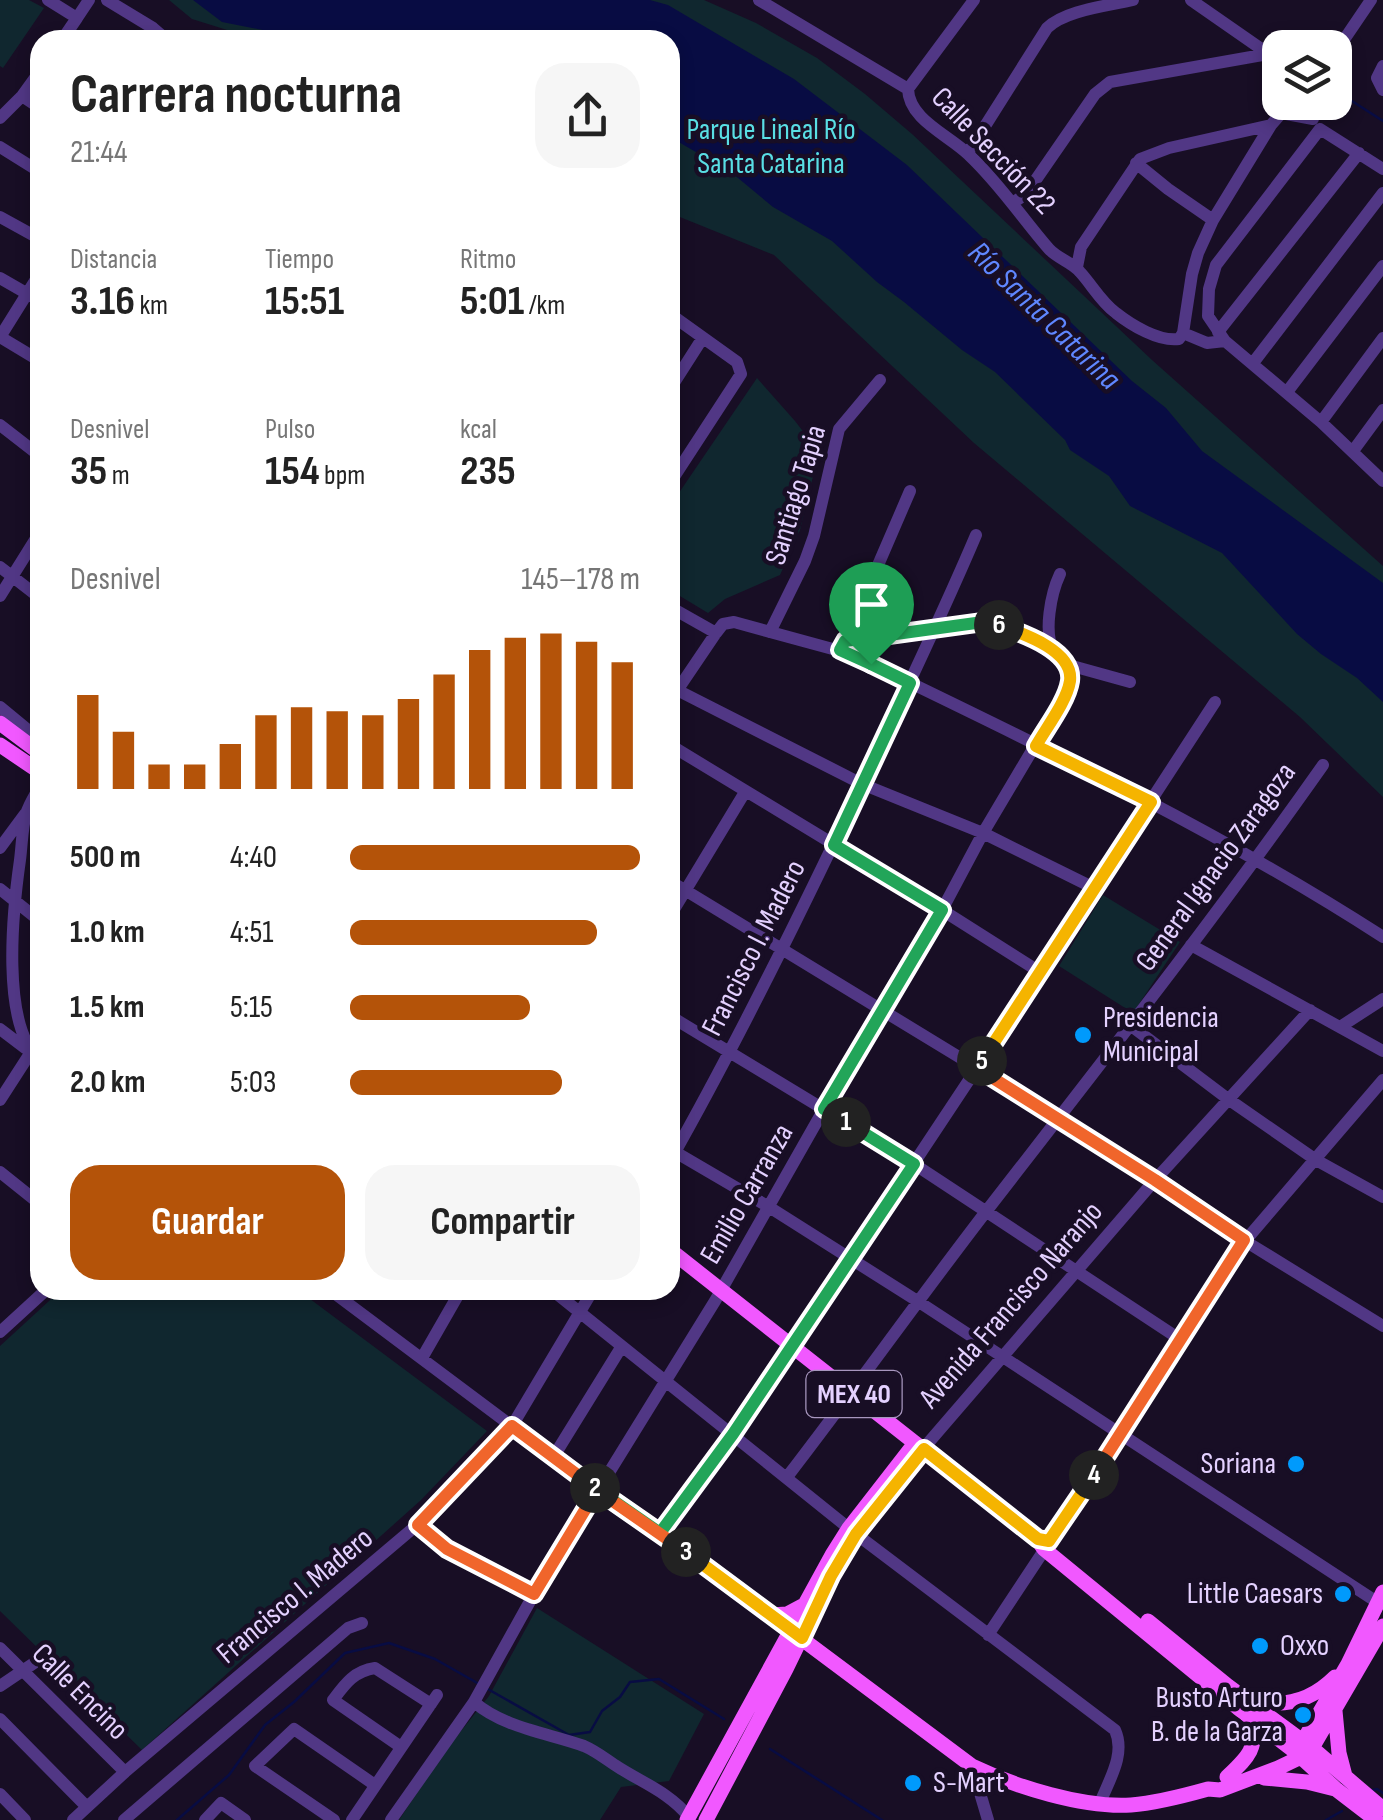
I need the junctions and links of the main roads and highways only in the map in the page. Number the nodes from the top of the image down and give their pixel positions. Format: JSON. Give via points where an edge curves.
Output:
{"nodes":[{"id":1,"x":0,"y":720,"type":"edge"},
{"id":2,"x":19,"y":722,"type":"road end"},
{"id":3,"x":30,"y":745,"type":"edge"},
{"id":4,"x":1,"y":746,"type":"edge"},
{"id":5,"x":30,"y":765,"type":"edge"},
{"id":6,"x":680,"y":1258,"type":"edge"},
{"id":7,"x":919,"y":1446,"type":"junction"},
{"id":8,"x":852,"y":1531,"type":"junction"},
{"id":9,"x":1043,"y":1543,"type":"junction"},
{"id":10,"x":1380,"y":1597,"type":"edge"},
{"id":11,"x":806,"y":1603,"type":"junction"},
{"id":12,"x":771,"y":1615,"type":"road end"},
{"id":13,"x":1383,"y":1626,"type":"edge"},
{"id":14,"x":796,"y":1634,"type":"junction"},
{"id":15,"x":826,"y":1656,"type":"junction"},
{"id":16,"x":1348,"y":1664,"type":"junction"},
{"id":17,"x":786,"y":1669,"type":"junction"},
{"id":18,"x":765,"y":1676,"type":"junction"},
{"id":19,"x":1247,"y":1699,"type":"junction"},
{"id":20,"x":766,"y":1708,"type":"junction"},
{"id":21,"x":1335,"y":1710,"type":"junction"},
{"id":22,"x":1253,"y":1719,"type":"junction"},
{"id":23,"x":738,"y":1727,"type":"junction"},
{"id":24,"x":1302,"y":1749,"type":"junction"},
{"id":25,"x":1255,"y":1777,"type":"junction"},
{"id":26,"x":1227,"y":1778,"type":"junction"},
{"id":27,"x":1341,"y":1783,"type":"junction"},
{"id":28,"x":1208,"y":1789,"type":"junction"},
{"id":29,"x":1383,"y":1809,"type":"edge"},
{"id":30,"x":1366,"y":1817,"type":"edge"},
{"id":31,"x":690,"y":1819,"type":"edge"},
{"id":32,"x":706,"y":1820,"type":"edge"}],
"edges":[{"from":1,"to":2,"type":"main road"},
{"from":1,"to":3,"type":"main road"},
{"from":4,"to":5,"type":"main road"},
{"from":6,"to":7,"type":"main road","number":"MEX 40"},
{"from":7,"to":8,"type":"main road","name":"Avenida Francisco Naranjo"},
{"from":7,"to":9,"type":"main road","number":"MEX 40"},
{"from":8,"to":11,"type":"main road","name":"Avenida Francisco Naranjo"},
{"from":8,"to":14,"type":"main road","name":"Avenida Francisco Naranjo"},
{"from":9,"to":19,"type":"main road","number":"MEX 40"},
{"from":9,"to":22,"type":"main road","number":"MEX 40"},
{"from":10,"to":16,"type":"main road"},
{"from":11,"to":12,"type":"main road"},
{"from":11,"to":14,"type":"main road","name":"Avenida Francisco Naranjo"},
{"from":13,"to":21,"type":"main road"},
{"from":14,"to":15,"type":"main road"},
{"from":14,"to":17,"type":"main road","name":"Avenida Francisco Naranjo"},
{"from":14,"to":18,"type":"main road","name":"Avenida Francisco Naranjo"},
{"from":15,"to":17,"type":"main road","via":[[804,1654]]},
{"from":15,"to":28,"type":"main road","via":[[972,1766],[998,1778],[1100,1804],[1161,1801]]},
{"from":16,"to":19,"type":"main road","via":[[1305,1699]]},
{"from":16,"to":24,"type":"main road"},
{"from":17,"to":20,"type":"main road","name":"Avenida Francisco Naranjo"},
{"from":18,"to":20,"type":"main road"},
{"from":18,"to":23,"type":"main road","name":"Avenida Francisco Naranjo"},
{"from":19,"to":24,"type":"main road","number":"MEX 40"},
{"from":20,"to":23,"type":"main road"},
{"from":20,"to":32,"type":"main road","name":"Avenida Francisco Naranjo"},
{"from":21,"to":24,"type":"main road"},
{"from":21,"to":27,"type":"main road"},
{"from":22,"to":24,"type":"main road","number":"MEX 40"},
{"from":22,"to":26,"type":"main road","via":[[1254,1745]]},
{"from":23,"to":31,"type":"main road","name":"Avenida Francisco Naranjo"},
{"from":24,"to":25,"type":"main road"},
{"from":24,"to":26,"type":"main road"},
{"from":24,"to":27,"type":"main road","number":"MEX 40"},
{"from":25,"to":27,"type":"main road"},
{"from":25,"to":28,"type":"main road"},
{"from":26,"to":28,"type":"main road"},
{"from":27,"to":29,"type":"main road","number":"MEX 40"},
{"from":27,"to":30,"type":"main road","number":"MEX 40"}]}
